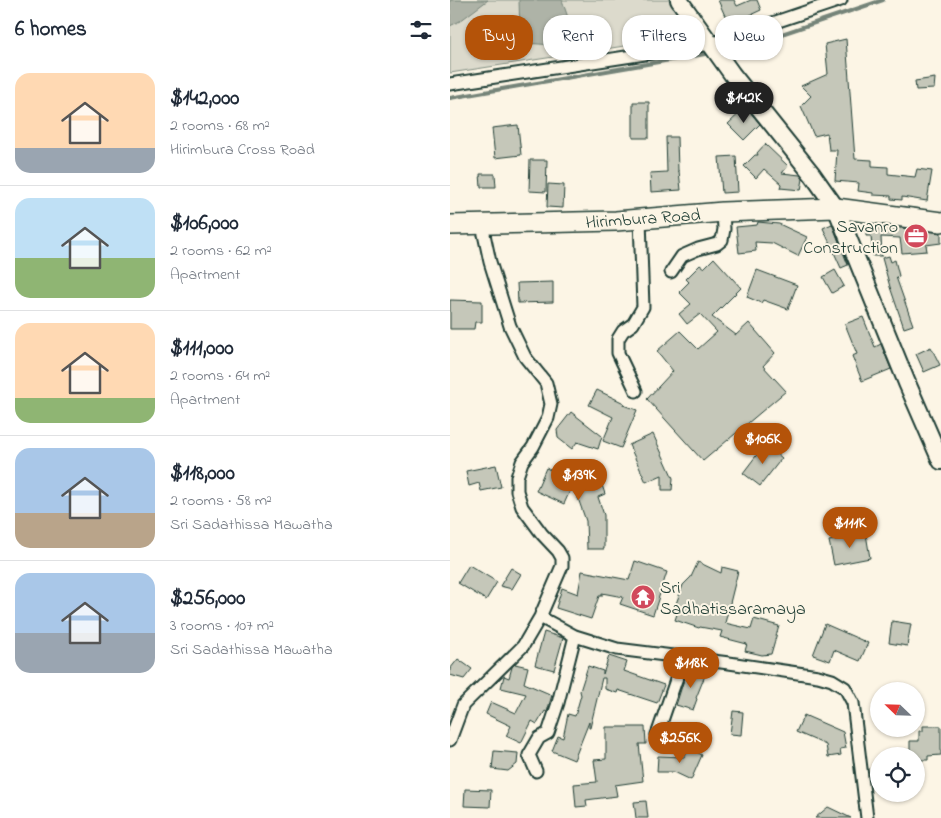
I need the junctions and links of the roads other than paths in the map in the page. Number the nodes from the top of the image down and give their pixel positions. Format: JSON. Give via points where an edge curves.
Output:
{"nodes":[{"id":1,"x":679,"y":0,"type":"edge"},
{"id":2,"x":841,"y":0,"type":"edge"},
{"id":3,"x":710,"y":44,"type":"junction"},
{"id":4,"x":450,"y":84,"type":"edge"},
{"id":5,"x":836,"y":208,"type":"junction"},
{"id":6,"x":722,"y":212,"type":"junction"},
{"id":7,"x":640,"y":219,"type":"junction"},
{"id":8,"x":941,"y":222,"type":"edge"},
{"id":9,"x":482,"y":224,"type":"junction"},
{"id":10,"x":450,"y":225,"type":"edge"},
{"id":11,"x":671,"y":272,"type":"dead end"},
{"id":12,"x":636,"y":391,"type":"dead end"},
{"id":13,"x":941,"y":461,"type":"edge"},
{"id":14,"x":540,"y":617,"type":"junction"},
{"id":15,"x":575,"y":636,"type":"junction"},
{"id":16,"x":687,"y":657,"type":"junction"},
{"id":17,"x":657,"y":735,"type":"dead end"},
{"id":18,"x":450,"y":740,"type":"edge"},
{"id":19,"x":536,"y":771,"type":"dead end"},
{"id":20,"x":867,"y":818,"type":"edge"}],
"edges":[{"from":1,"to":3,"type":"main road"},
{"from":2,"to":3,"type":"street"},
{"from":3,"to":4,"type":"street"},
{"from":3,"to":5,"type":"main road"},
{"from":5,"to":6,"type":"main road","name":"Hirimbura Road"},
{"from":5,"to":8,"type":"main road","name":"Hirimbura Road"},
{"from":5,"to":13,"type":"main road"},
{"from":6,"to":7,"type":"main road","name":"Hirimbura Road"},
{"from":6,"to":11,"type":"street","via":[[722,240],[682,256]]},
{"from":7,"to":9,"type":"main road","name":"Hirimbura Road"},
{"from":7,"to":12,"type":"street","via":[[643,308],[618,340],[618,354]]},
{"from":9,"to":10,"type":"main road","name":"Hirimbura Road"},
{"from":9,"to":14,"type":"street","via":[[510,326],[525,357],[546,383],[551,404],[548,418],[522,462],[517,477],[522,507],[562,558],[562,566]]},
{"from":14,"to":15,"type":"street"},
{"from":14,"to":18,"type":"street","via":[[523,646],[464,705]]},
{"from":15,"to":16,"type":"street","via":[[618,649]]},
{"from":15,"to":19,"type":"street","via":[[548,733],[539,738],[529,755]]},
{"from":16,"to":17,"type":"street"},
{"from":16,"to":20,"type":"street","via":[[818,676],[845,688],[853,703]]}]}
